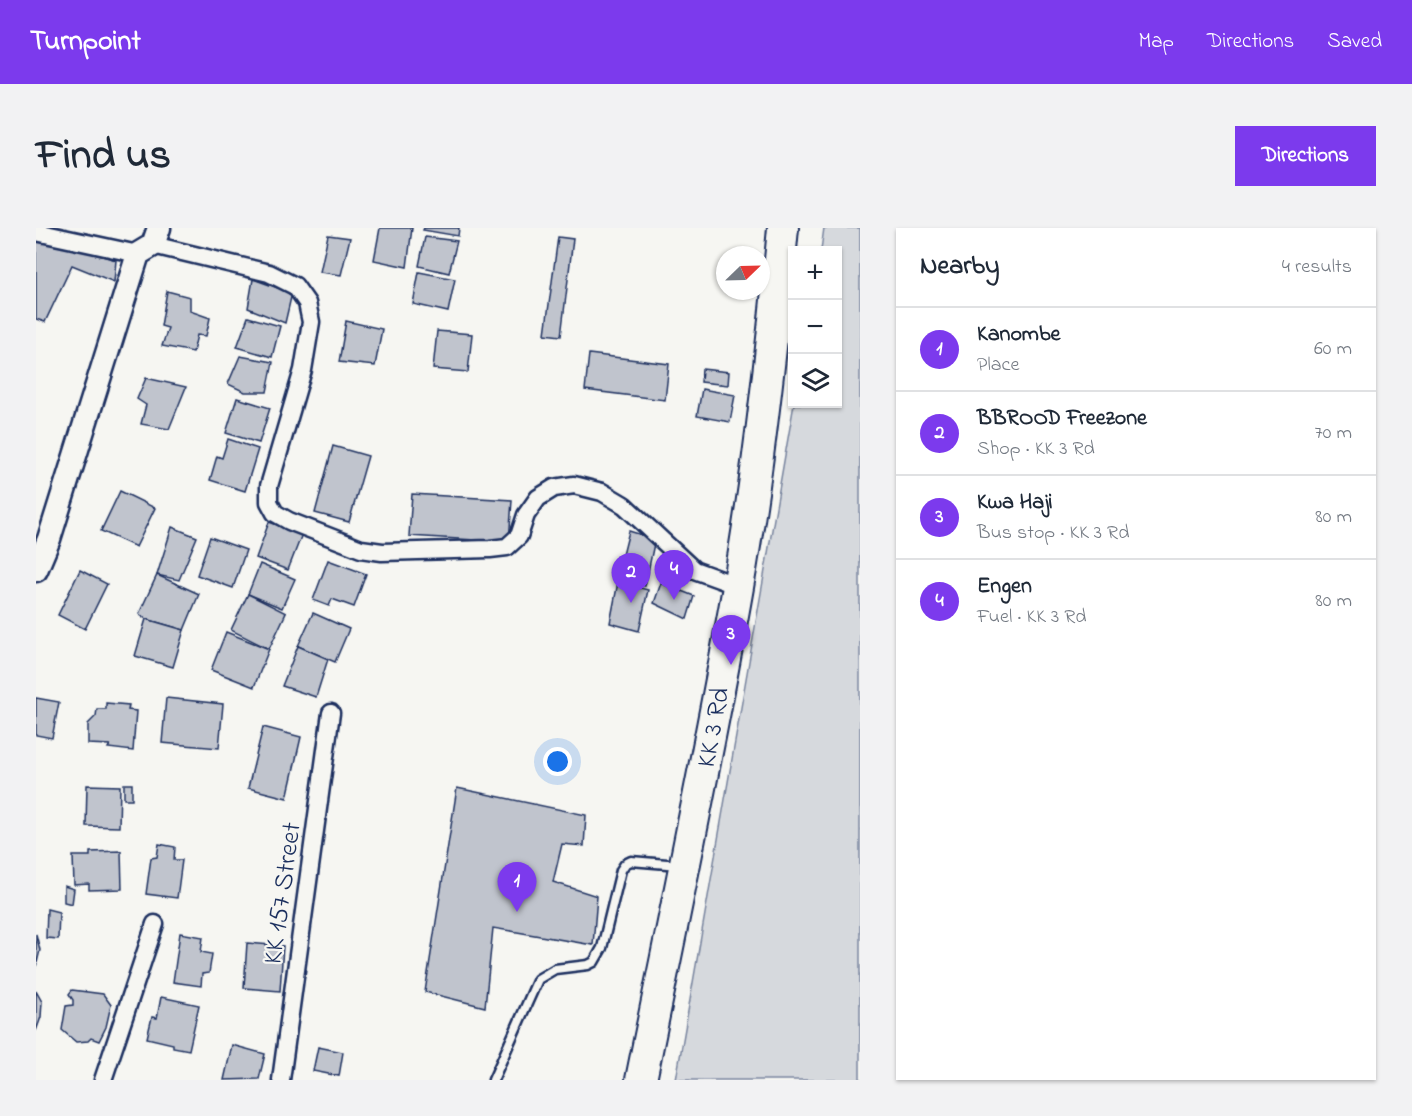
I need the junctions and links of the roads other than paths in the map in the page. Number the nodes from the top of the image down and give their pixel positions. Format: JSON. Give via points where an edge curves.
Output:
{"nodes":[{"id":1,"x":783,"y":228,"type":"edge"},
{"id":2,"x":36,"y":232,"type":"edge"},
{"id":3,"x":150,"y":242,"type":"edge"},
{"id":4,"x":36,"y":570,"type":"edge"},
{"id":5,"x":738,"y":586,"type":"junction"},
{"id":6,"x":331,"y":713,"type":"dead end"},
{"id":7,"x":685,"y":865,"type":"junction"},
{"id":8,"x":155,"y":924,"type":"dead end"},
{"id":9,"x":103,"y":1080,"type":"edge"},
{"id":10,"x":280,"y":1080,"type":"edge"},
{"id":11,"x":493,"y":1080,"type":"edge"},
{"id":12,"x":641,"y":1080,"type":"edge"}],
"edges":[{"from":1,"to":5,"type":"highway","name":"KK 3 Rd","via":[[758,457]]},
{"from":2,"to":3,"type":"street"},
{"from":3,"to":4,"type":"street"},
{"from":3,"to":5,"type":"street","via":[[269,273],[295,286],[307,303],[311,322],[303,370],[269,486],[269,502],[275,513],[361,549],[490,549],[507,547],[519,536],[526,515],[538,498],[554,488],[574,485],[602,492],[624,505],[694,570]]},
{"from":5,"to":7,"type":"highway","name":"KK 3 Rd"},
{"from":6,"to":10,"type":"street","name":"KK 157 Street"},
{"from":7,"to":11,"type":"lane","via":[[631,861],[625,864],[598,957],[588,965],[555,969],[538,979]]},
{"from":7,"to":12,"type":"highway","name":"KK 3 Rd"},
{"from":8,"to":9,"type":"street"}]}
